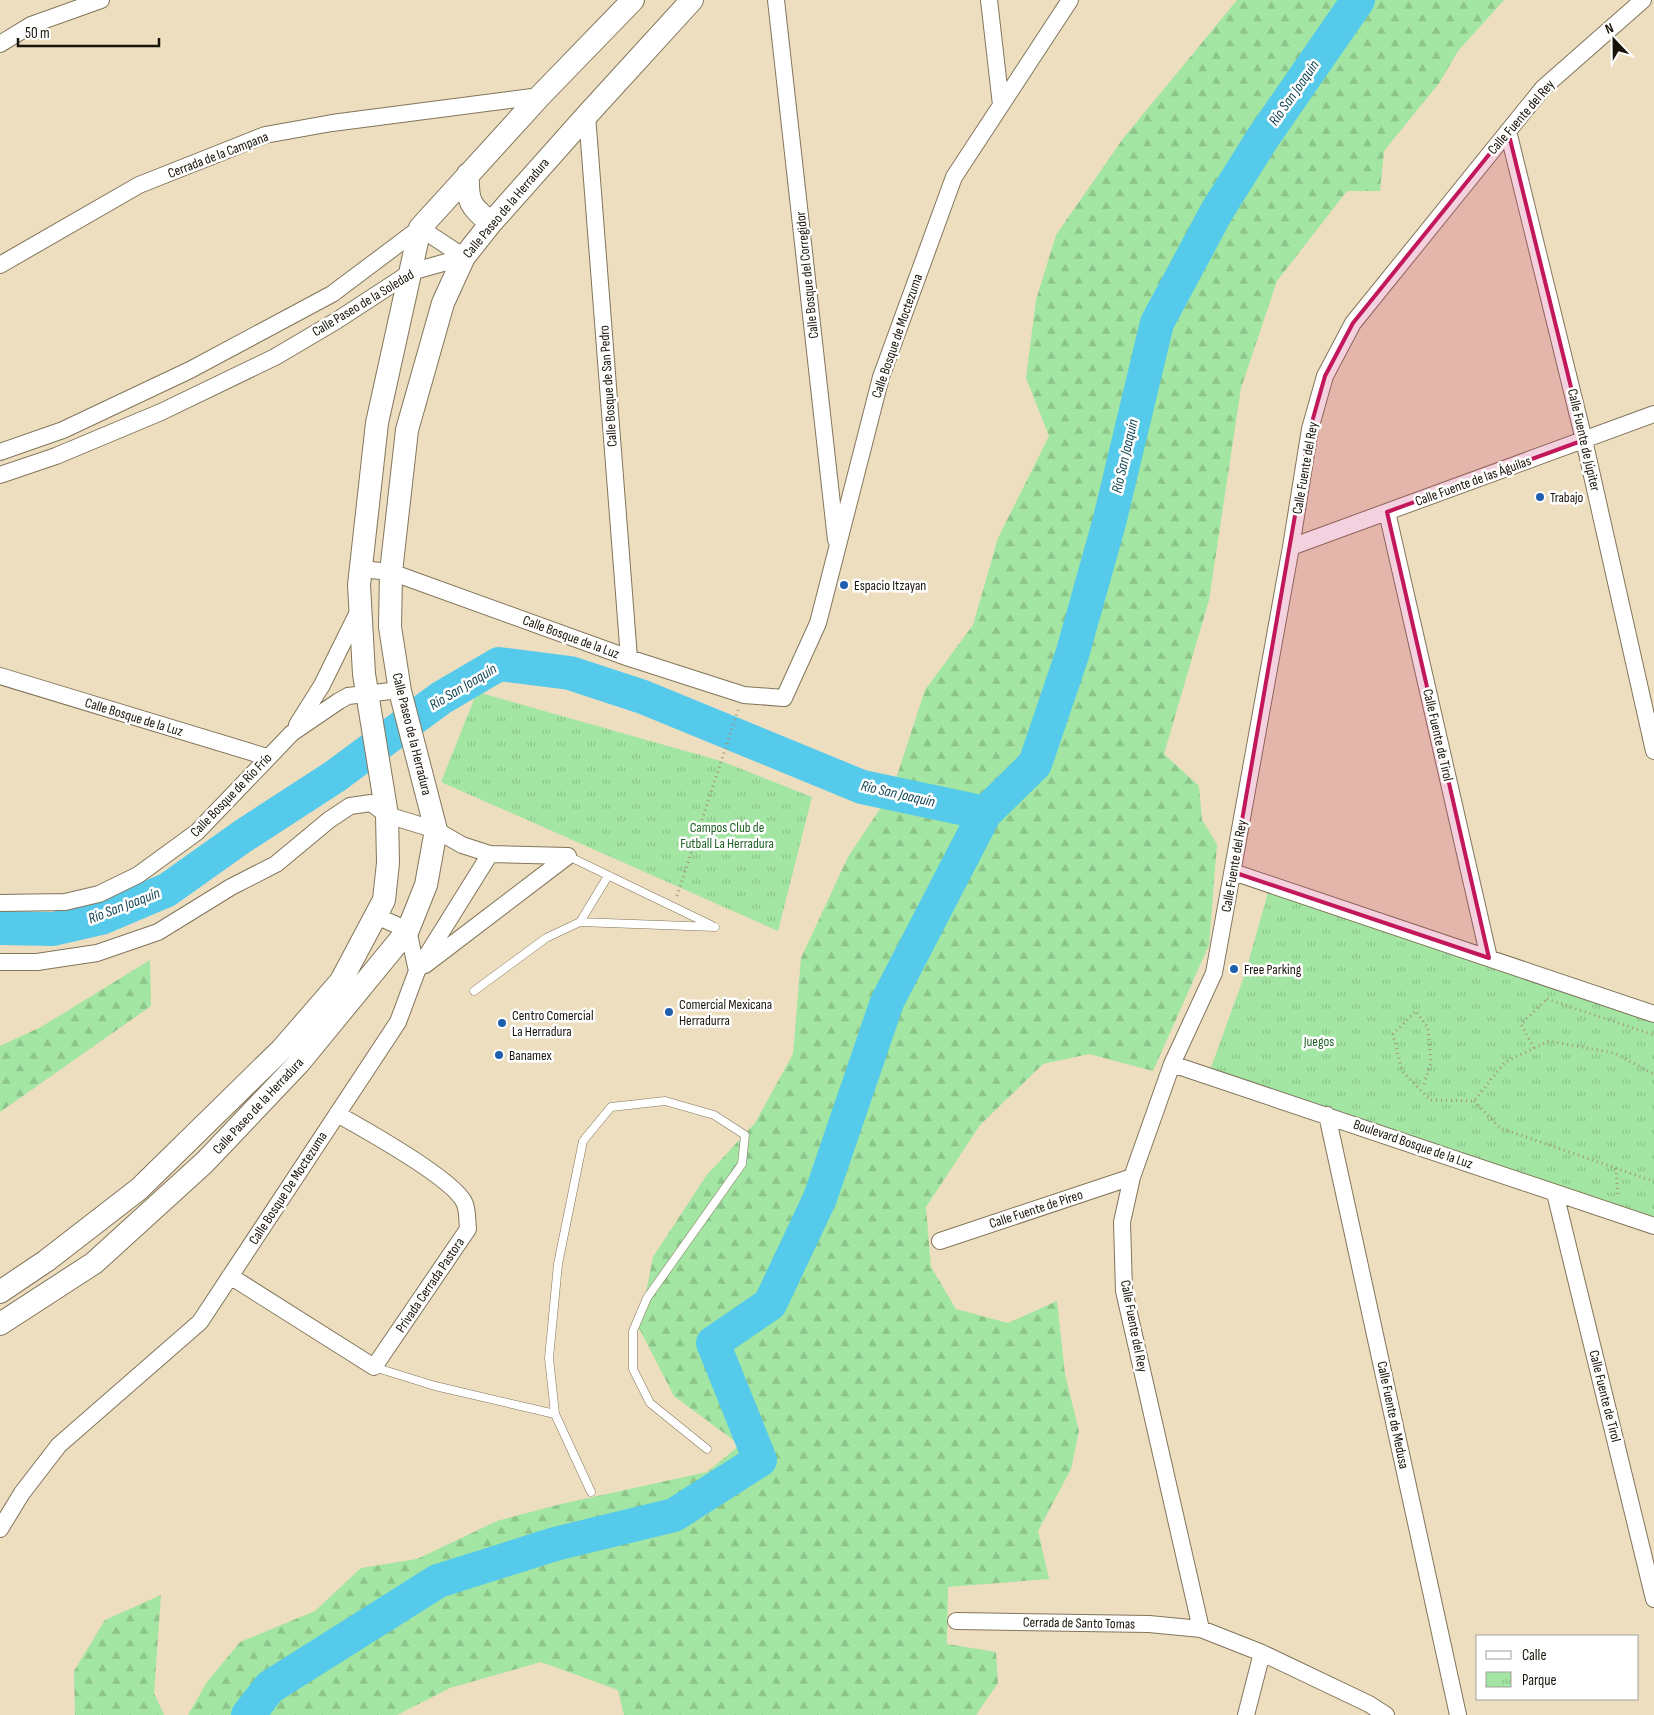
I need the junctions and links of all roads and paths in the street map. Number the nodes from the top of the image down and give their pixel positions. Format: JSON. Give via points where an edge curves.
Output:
{"nodes":[{"id":1,"x":101,"y":0,"type":"edge"},
{"id":2,"x":633,"y":0,"type":"edge"},
{"id":3,"x":692,"y":0,"type":"edge"},
{"id":4,"x":776,"y":0,"type":"edge"},
{"id":5,"x":989,"y":0,"type":"edge"},
{"id":6,"x":1070,"y":0,"type":"edge"},
{"id":7,"x":1643,"y":0,"type":"edge"},
{"id":8,"x":0,"y":44,"type":"edge"},
{"id":9,"x":540,"y":96,"type":"junction"},
{"id":10,"x":1001,"y":105,"type":"junction"},
{"id":11,"x":587,"y":115,"type":"junction"},
{"id":12,"x":1508,"y":131,"type":"junction"},
{"id":13,"x":468,"y":174,"type":"junction"},
{"id":14,"x":491,"y":223,"type":"junction"},
{"id":15,"x":420,"y":228,"type":"junction"},
{"id":16,"x":464,"y":256,"type":"junction"},
{"id":17,"x":0,"y":265,"type":"edge"},
{"id":18,"x":411,"y":272,"type":"junction"},
{"id":19,"x":1654,"y":414,"type":"edge"},
{"id":20,"x":1584,"y":440,"type":"junction"},
{"id":21,"x":0,"y":452,"type":"edge"},
{"id":22,"x":0,"y":474,"type":"edge"},
{"id":23,"x":1387,"y":512,"type":"junction"},
{"id":24,"x":1291,"y":547,"type":"junction"},
{"id":25,"x":837,"y":549,"type":"junction"},
{"id":26,"x":361,"y":569,"type":"junction"},
{"id":27,"x":391,"y":572,"type":"junction"},
{"id":28,"x":360,"y":608,"type":"junction"},
{"id":29,"x":629,"y":658,"type":"junction"},
{"id":30,"x":1,"y":677,"type":"edge"},
{"id":31,"x":400,"y":690,"type":"junction"},
{"id":32,"x":367,"y":695,"type":"junction"},
{"id":33,"x":784,"y":698,"type":"joint"},
{"id":34,"x":736,"y":715,"type":"dead end"},
{"id":35,"x":292,"y":733,"type":"junction"},
{"id":36,"x":1654,"y":750,"type":"edge"},
{"id":37,"x":267,"y":757,"type":"junction"},
{"id":38,"x":387,"y":814,"type":"junction"},
{"id":39,"x":436,"y":830,"type":"junction"},
{"id":40,"x":490,"y":854,"type":"junction"},
{"id":41,"x":568,"y":856,"type":"junction"},
{"id":42,"x":1233,"y":872,"type":"junction"},
{"id":43,"x":608,"y":876,"type":"junction"},
{"id":44,"x":0,"y":903,"type":"edge"},
{"id":45,"x":674,"y":907,"type":"junction"},
{"id":46,"x":376,"y":916,"type":"junction"},
{"id":47,"x":580,"y":922,"type":"junction"},
{"id":48,"x":408,"y":930,"type":"junction"},
{"id":49,"x":1489,"y":958,"type":"junction"},
{"id":50,"x":0,"y":962,"type":"edge"},
{"id":51,"x":417,"y":971,"type":"junction"},
{"id":52,"x":1563,"y":983,"type":"junction"},
{"id":53,"x":474,"y":991,"type":"dead end"},
{"id":54,"x":1547,"y":999,"type":"junction"},
{"id":55,"x":1654,"y":1014,"type":"edge"},
{"id":56,"x":1654,"y":1035,"type":"edge"},
{"id":57,"x":1534,"y":1048,"type":"junction"},
{"id":58,"x":1172,"y":1064,"type":"junction"},
{"id":59,"x":1654,"y":1074,"type":"edge"},
{"id":60,"x":1424,"y":1084,"type":"dead end"},
{"id":61,"x":1474,"y":1101,"type":"junction"},
{"id":62,"x":337,"y":1114,"type":"junction"},
{"id":63,"x":1327,"y":1115,"type":"junction"},
{"id":64,"x":1616,"y":1168,"type":"junction"},
{"id":65,"x":1132,"y":1177,"type":"junction"},
{"id":66,"x":1654,"y":1180,"type":"edge"},
{"id":67,"x":1556,"y":1192,"type":"junction"},
{"id":68,"x":1619,"y":1214,"type":"junction"},
{"id":69,"x":1654,"y":1226,"type":"edge"},
{"id":70,"x":940,"y":1241,"type":"dead end"},
{"id":71,"x":230,"y":1276,"type":"junction"},
{"id":72,"x":0,"y":1292,"type":"edge"},
{"id":73,"x":0,"y":1324,"type":"edge"},
{"id":74,"x":374,"y":1367,"type":"junction"},
{"id":75,"x":555,"y":1414,"type":"junction"},
{"id":76,"x":707,"y":1449,"type":"dead end"},
{"id":77,"x":591,"y":1492,"type":"dead end"},
{"id":78,"x":0,"y":1529,"type":"edge"},
{"id":79,"x":1654,"y":1599,"type":"edge"},
{"id":80,"x":956,"y":1621,"type":"dead end"},
{"id":81,"x":1201,"y":1629,"type":"junction"},
{"id":82,"x":1262,"y":1653,"type":"junction"},
{"id":83,"x":1246,"y":1715,"type":"edge"},
{"id":84,"x":1386,"y":1715,"type":"edge"},
{"id":85,"x":1458,"y":1715,"type":"edge"}],
"edges":[{"from":1,"to":8,"type":"street","via":[[31,25]]},
{"from":2,"to":9,"type":"main road"},
{"from":3,"to":11,"type":"main road","name":"Calle Paseo de la Herradura"},
{"from":4,"to":25,"type":"street","name":"Calle Bosque del Corregidor"},
{"from":5,"to":10,"type":"street"},
{"from":6,"to":10,"type":"street","name":"Calle Bosque de Moctezuma"},
{"from":7,"to":12,"type":"street","name":"Calle Fuente del Rey","via":[[1544,88]]},
{"from":9,"to":13,"type":"main road"},
{"from":9,"to":17,"type":"street","name":"Cerrada de la Campana","via":[[264,135],[138,185]]},
{"from":10,"to":25,"type":"street","name":"Calle Bosque de Moctezuma","via":[[954,177],[880,378]]},
{"from":11,"to":14,"type":"main road","name":"Calle Paseo de la Herradura"},
{"from":11,"to":29,"type":"street","name":"Calle Bosque de San Pedro"},
{"from":12,"to":20,"type":"street","name":"Calle Fuente de Júpiter"},
{"from":12,"to":24,"type":"street","name":"Calle Fuente del Rey","via":[[1353,323],[1329,368],[1310,429]]},
{"from":13,"to":14,"type":"main road","via":[[469,199],[474,209]]},
{"from":13,"to":15,"type":"main road"},
{"from":14,"to":16,"type":"main road","name":"Calle Paseo de la Herradura"},
{"from":15,"to":16,"type":"street"},
{"from":15,"to":18,"type":"main road","name":"Calle Paseo de la Herradura"},
{"from":15,"to":21,"type":"street","name":"Calle Paseo de la Soledad","via":[[332,294],[190,370],[63,430]]},
{"from":16,"to":18,"type":"street","name":"Calle Paseo de la Soledad"},
{"from":16,"to":27,"type":"main road","name":"Calle Paseo de la Herradura","via":[[443,303],[407,430]]},
{"from":18,"to":22,"type":"street","name":"Calle Paseo de la Soledad","via":[[275,357],[161,412],[56,456]]},
{"from":18,"to":26,"type":"main road","name":"Calle Paseo de la Herradura","via":[[377,423]]},
{"from":19,"to":20,"type":"street","name":"Calle Fuente de las Águilas"},
{"from":20,"to":23,"type":"street","name":"Calle Fuente de las Águilas"},
{"from":20,"to":36,"type":"street","name":"Calle Fuente de Júpiter"},
{"from":23,"to":24,"type":"street","name":"Calle Fuente de las Águilas"},
{"from":23,"to":49,"type":"street","name":"Calle Fuente de Tirol"},
{"from":24,"to":42,"type":"street","name":"Calle Fuente del Rey"},
{"from":25,"to":33,"type":"street","name":"Calle Bosque de Moctezuma","via":[[818,623]]},
{"from":26,"to":27,"type":"street","name":"Calle Bosque de la Luz"},
{"from":26,"to":28,"type":"main road","name":"Calle Paseo de la Herradura"},
{"from":27,"to":29,"type":"street","name":"Calle Bosque de la Luz"},
{"from":27,"to":31,"type":"main road","name":"Calle Paseo de la Herradura","via":[[390,627]]},
{"from":28,"to":32,"type":"main road","name":"Calle Paseo de la Herradura"},
{"from":28,"to":35,"type":"street","name":"Calle Paseo de la Herradura","via":[[322,685]]},
{"from":29,"to":33,"type":"street","name":"Calle Bosque de la Luz","via":[[744,695]]},
{"from":30,"to":37,"type":"street","name":"Calle Bosque de la Luz"},
{"from":31,"to":32,"type":"street","name":"Calle Bosque de Río Frío"},
{"from":31,"to":39,"type":"main road","name":"Calle Paseo de la Herradura"},
{"from":32,"to":35,"type":"street","name":"Calle Bosque de Río Frío","via":[[348,696]]},
{"from":32,"to":38,"type":"main road","name":"Calle Paseo de la Herradura"},
{"from":34,"to":45,"type":"path"},
{"from":35,"to":37,"type":"street","name":"Calle Bosque de Río Frío"},
{"from":37,"to":44,"type":"street","name":"Calle Bosque de Río Frío","via":[[197,832],[138,875],[99,894],[65,902]]},
{"from":38,"to":39,"type":"street"},
{"from":38,"to":46,"type":"main road","name":"Calle Paseo de la Herradura","via":[[388,863],[384,900]]},
{"from":38,"to":50,"type":"street","via":[[371,803],[350,806],[276,864],[231,887],[158,932],[98,953],[37,962]]},
{"from":39,"to":40,"type":"street","via":[[462,845]]},
{"from":39,"to":48,"type":"main road","name":"Calle Paseo de la Herradura","via":[[426,885]]},
{"from":40,"to":41,"type":"street"},
{"from":40,"to":51,"type":"street","name":"Calle Bosque De Moctezuma"},
{"from":41,"to":43,"type":"lane"},
{"from":41,"to":51,"type":"street"},
{"from":42,"to":49,"type":"street"},
{"from":42,"to":58,"type":"street","name":"Calle Fuente del Rey","via":[[1214,973]]},
{"from":43,"to":45,"type":"lane"},
{"from":43,"to":47,"type":"lane"},
{"from":45,"to":47,"type":"lane","via":[[715,927]]},
{"from":46,"to":48,"type":"street"},
{"from":46,"to":72,"type":"main road","name":"Calle Paseo de la Herradura","via":[[341,981],[282,1049],[139,1189]]},
{"from":47,"to":53,"type":"lane","via":[[546,938]]},
{"from":48,"to":51,"type":"street"},
{"from":48,"to":73,"type":"main road","name":"Calle Paseo de la Herradura","via":[[299,1063],[205,1162],[94,1263]]},
{"from":49,"to":52,"type":"street"},
{"from":51,"to":62,"type":"street","name":"Calle Bosque De Moctezuma","via":[[398,1022]]},
{"from":52,"to":54,"type":"path"},
{"from":52,"to":55,"type":"street"},
{"from":54,"to":56,"type":"path"},
{"from":54,"to":57,"type":"path","via":[[1521,1024]]},
{"from":57,"to":59,"type":"path","via":[[1549,1041],[1614,1053]]},
{"from":57,"to":61,"type":"path","via":[[1505,1062]]},
{"from":58,"to":63,"type":"street","name":"Boulevard Bosque de la Luz"},
{"from":58,"to":65,"type":"street","name":"Calle Fuente del Rey"},
{"from":60,"to":61,"type":"path","via":[[1431,1062],[1428,1028],[1416,1011],[1392,1034],[1402,1071],[1430,1100]]},
{"from":61,"to":64,"type":"path","via":[[1500,1128]]},
{"from":62,"to":71,"type":"street","name":"Calle Bosque De Moctezuma"},
{"from":62,"to":74,"type":"street","name":"Privada Cerrada Pastora","via":[[448,1184],[464,1202],[468,1229]]},
{"from":63,"to":67,"type":"street","name":"Boulevard Bosque de la Luz"},
{"from":63,"to":85,"type":"street","name":"Calle Fuente de Medusa"},
{"from":64,"to":66,"type":"path"},
{"from":64,"to":68,"type":"path"},
{"from":65,"to":70,"type":"street","name":"Calle Fuente de Pireo"},
{"from":65,"to":81,"type":"street","name":"Calle Fuente del Rey","via":[[1122,1222],[1124,1291]]},
{"from":67,"to":68,"type":"street","name":"Boulevard Bosque de la Luz"},
{"from":67,"to":79,"type":"street","name":"Calle Fuente de Tirol"},
{"from":68,"to":69,"type":"street","name":"Boulevard Bosque de la Luz"},
{"from":71,"to":74,"type":"street"},
{"from":71,"to":78,"type":"street","name":"Calle Bosque De Moctezuma","via":[[200,1322],[59,1445],[22,1493]]},
{"from":74,"to":75,"type":"lane","via":[[434,1386]]},
{"from":75,"to":76,"type":"lane","via":[[549,1358],[558,1264],[583,1141],[611,1106],[665,1101],[714,1115],[746,1135],[742,1164],[647,1298],[633,1331],[633,1369],[650,1403]]},
{"from":75,"to":77,"type":"lane"},
{"from":80,"to":81,"type":"street","name":"Cerrada de Santo Tomas","via":[[1149,1624]]},
{"from":81,"to":82,"type":"street"},
{"from":82,"to":83,"type":"street"},
{"from":82,"to":84,"type":"street"}]}
